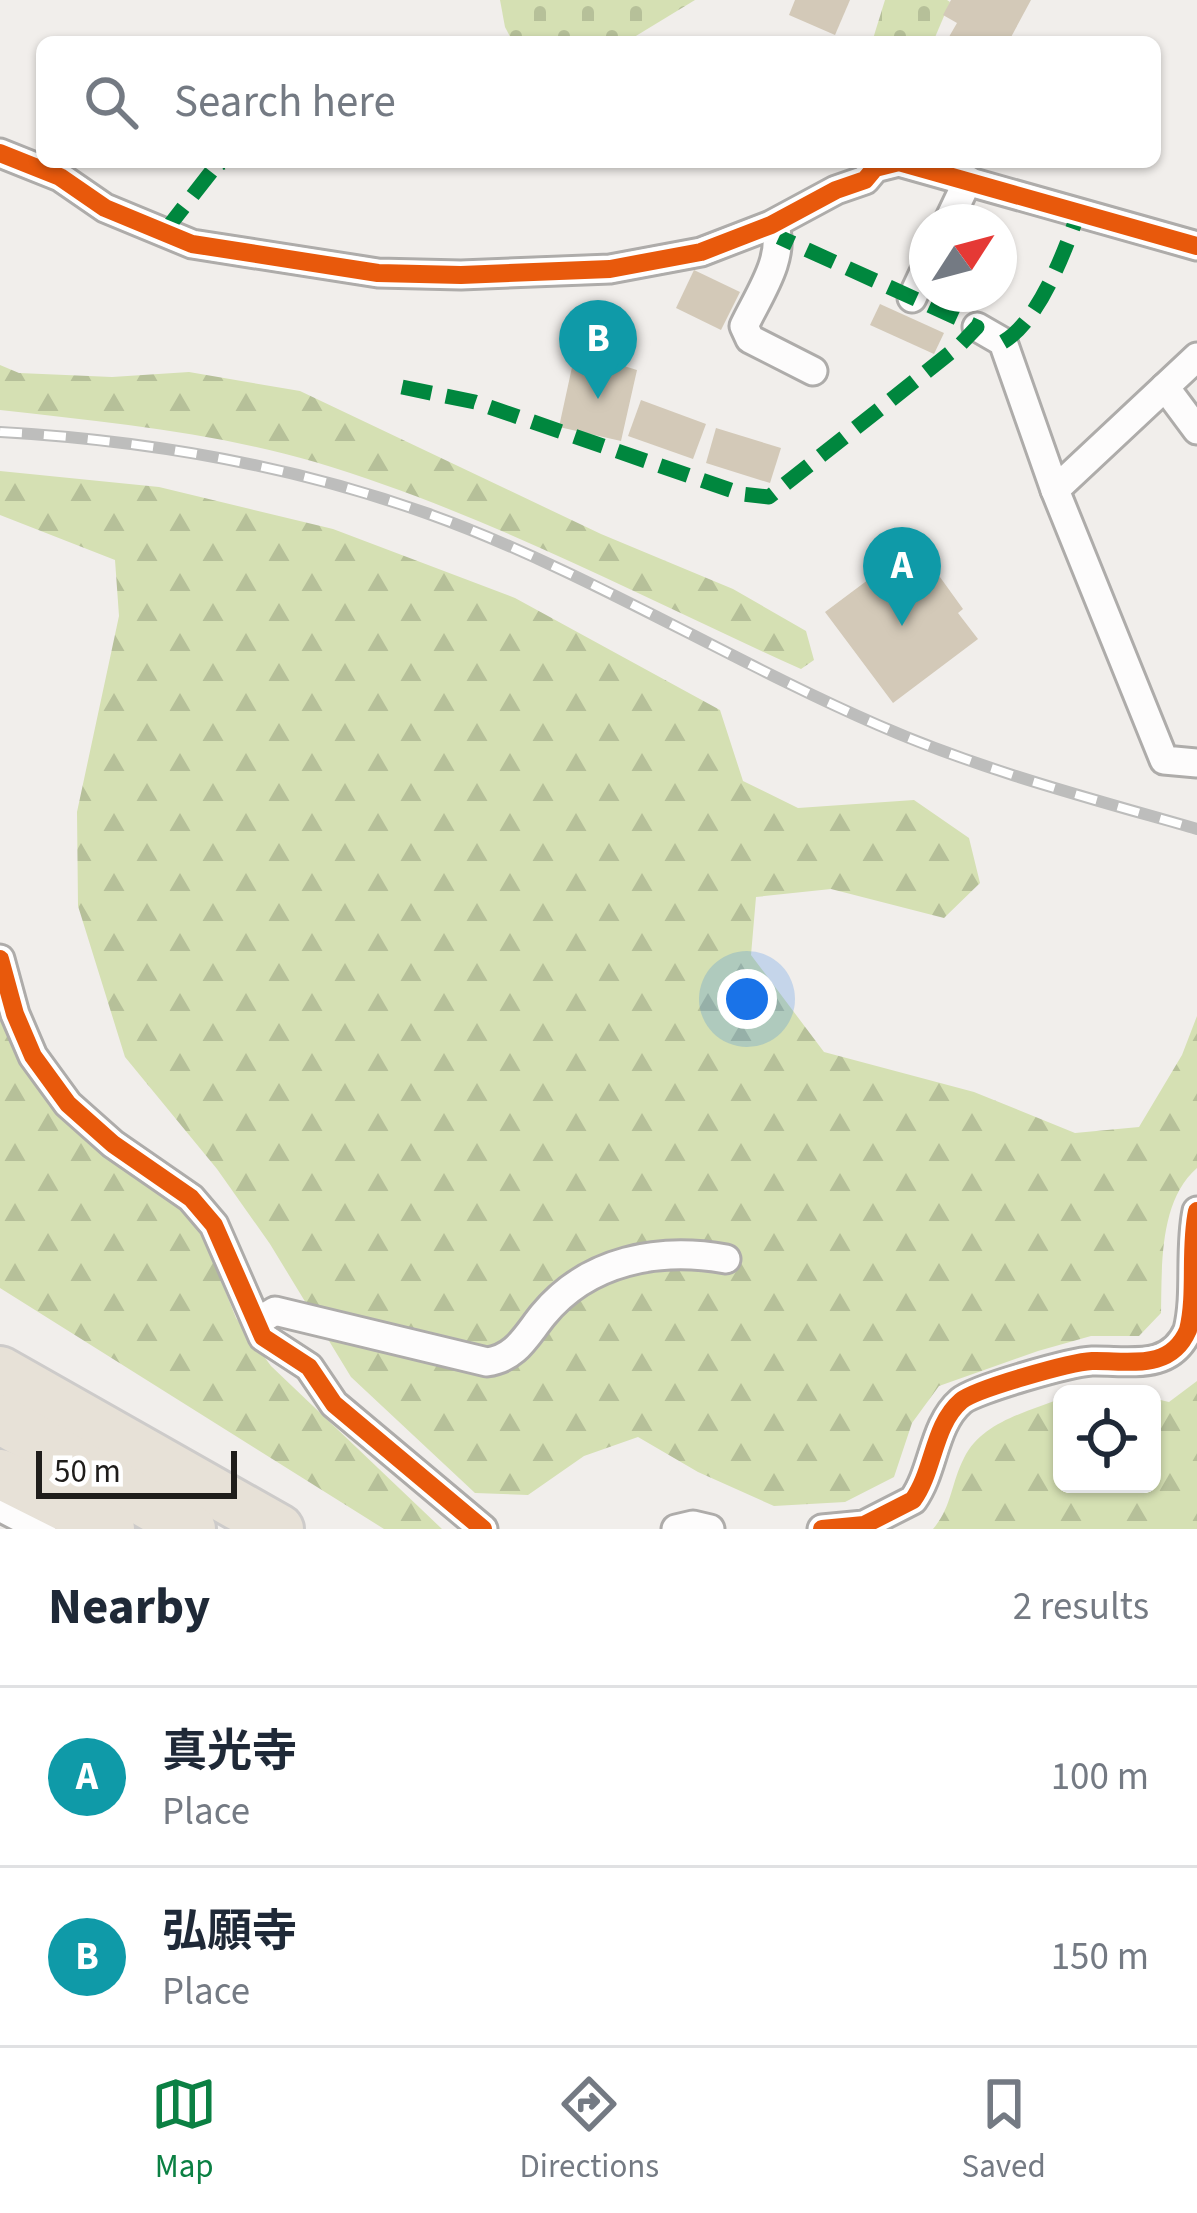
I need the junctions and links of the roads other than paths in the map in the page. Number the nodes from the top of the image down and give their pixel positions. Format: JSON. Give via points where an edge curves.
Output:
{"nodes":[{"id":1,"x":0,"y":154,"type":"edge"},
{"id":2,"x":36,"y":168,"type":"edge"},
{"id":3,"x":37,"y":168,"type":"edge"},
{"id":4,"x":875,"y":168,"type":"edge"},
{"id":5,"x":919,"y":168,"type":"edge"},
{"id":6,"x":968,"y":180,"type":"junction"},
{"id":7,"x":957,"y":204,"type":"edge"},
{"id":8,"x":773,"y":224,"type":"junction"},
{"id":9,"x":1197,"y":246,"type":"edge"},
{"id":10,"x":977,"y":327,"type":"dead end"},
{"id":11,"x":1197,"y":357,"type":"edge"},
{"id":12,"x":813,"y":371,"type":"dead end"},
{"id":13,"x":1165,"y":386,"type":"junction"},
{"id":14,"x":1197,"y":430,"type":"edge"},
{"id":15,"x":1054,"y":490,"type":"junction"},
{"id":16,"x":1197,"y":763,"type":"edge"},
{"id":17,"x":0,"y":959,"type":"edge"},
{"id":18,"x":1197,"y":1211,"type":"edge"},
{"id":19,"x":726,"y":1259,"type":"dead end"},
{"id":20,"x":257,"y":1322,"type":"junction"},
{"id":21,"x":0,"y":1371,"type":"edge"},
{"id":22,"x":0,"y":1419,"type":"edge"},
{"id":23,"x":0,"y":1474,"type":"edge"},
{"id":24,"x":0,"y":1507,"type":"edge"},
{"id":25,"x":42,"y":1529,"type":"edge"},
{"id":26,"x":110,"y":1529,"type":"edge"},
{"id":27,"x":191,"y":1529,"type":"edge"},
{"id":28,"x":279,"y":1529,"type":"edge"},
{"id":29,"x":483,"y":1529,"type":"edge"},
{"id":30,"x":676,"y":1529,"type":"edge"},
{"id":31,"x":710,"y":1529,"type":"edge"},
{"id":32,"x":822,"y":1529,"type":"edge"}],
"edges":[{"from":1,"to":2,"type":"street"},
{"from":3,"to":8,"type":"street","via":[[192,244],[378,273],[610,269],[701,252]]},
{"from":4,"to":8,"type":"street"},
{"from":5,"to":6,"type":"street"},
{"from":6,"to":7,"type":"street"},
{"from":6,"to":9,"type":"street"},
{"from":8,"to":12,"type":"street","via":[[773,264],[744,326],[751,339]]},
{"from":10,"to":15,"type":"street","via":[[1004,342]]},
{"from":11,"to":13,"type":"street"},
{"from":13,"to":14,"type":"street"},
{"from":13,"to":15,"type":"street"},
{"from":15,"to":16,"type":"street","via":[[1164,760]]},
{"from":17,"to":20,"type":"street","via":[[33,1057],[68,1104],[191,1198],[214,1225]]},
{"from":18,"to":32,"type":"street","via":[[1194,1314],[1180,1345],[1148,1362],[1073,1364],[968,1396],[949,1415],[913,1500],[864,1525]]},
{"from":19,"to":20,"type":"street","via":[[671,1254],[608,1265],[560,1296],[517,1350],[487,1362],[275,1312]]},
{"from":20,"to":29,"type":"street","via":[[263,1337],[309,1367],[334,1404]]},
{"from":21,"to":28,"type":"highway"},
{"from":22,"to":27,"type":"highway"},
{"from":23,"to":26,"type":"highway"},
{"from":24,"to":25,"type":"street"},
{"from":30,"to":31,"type":"street"}]}
